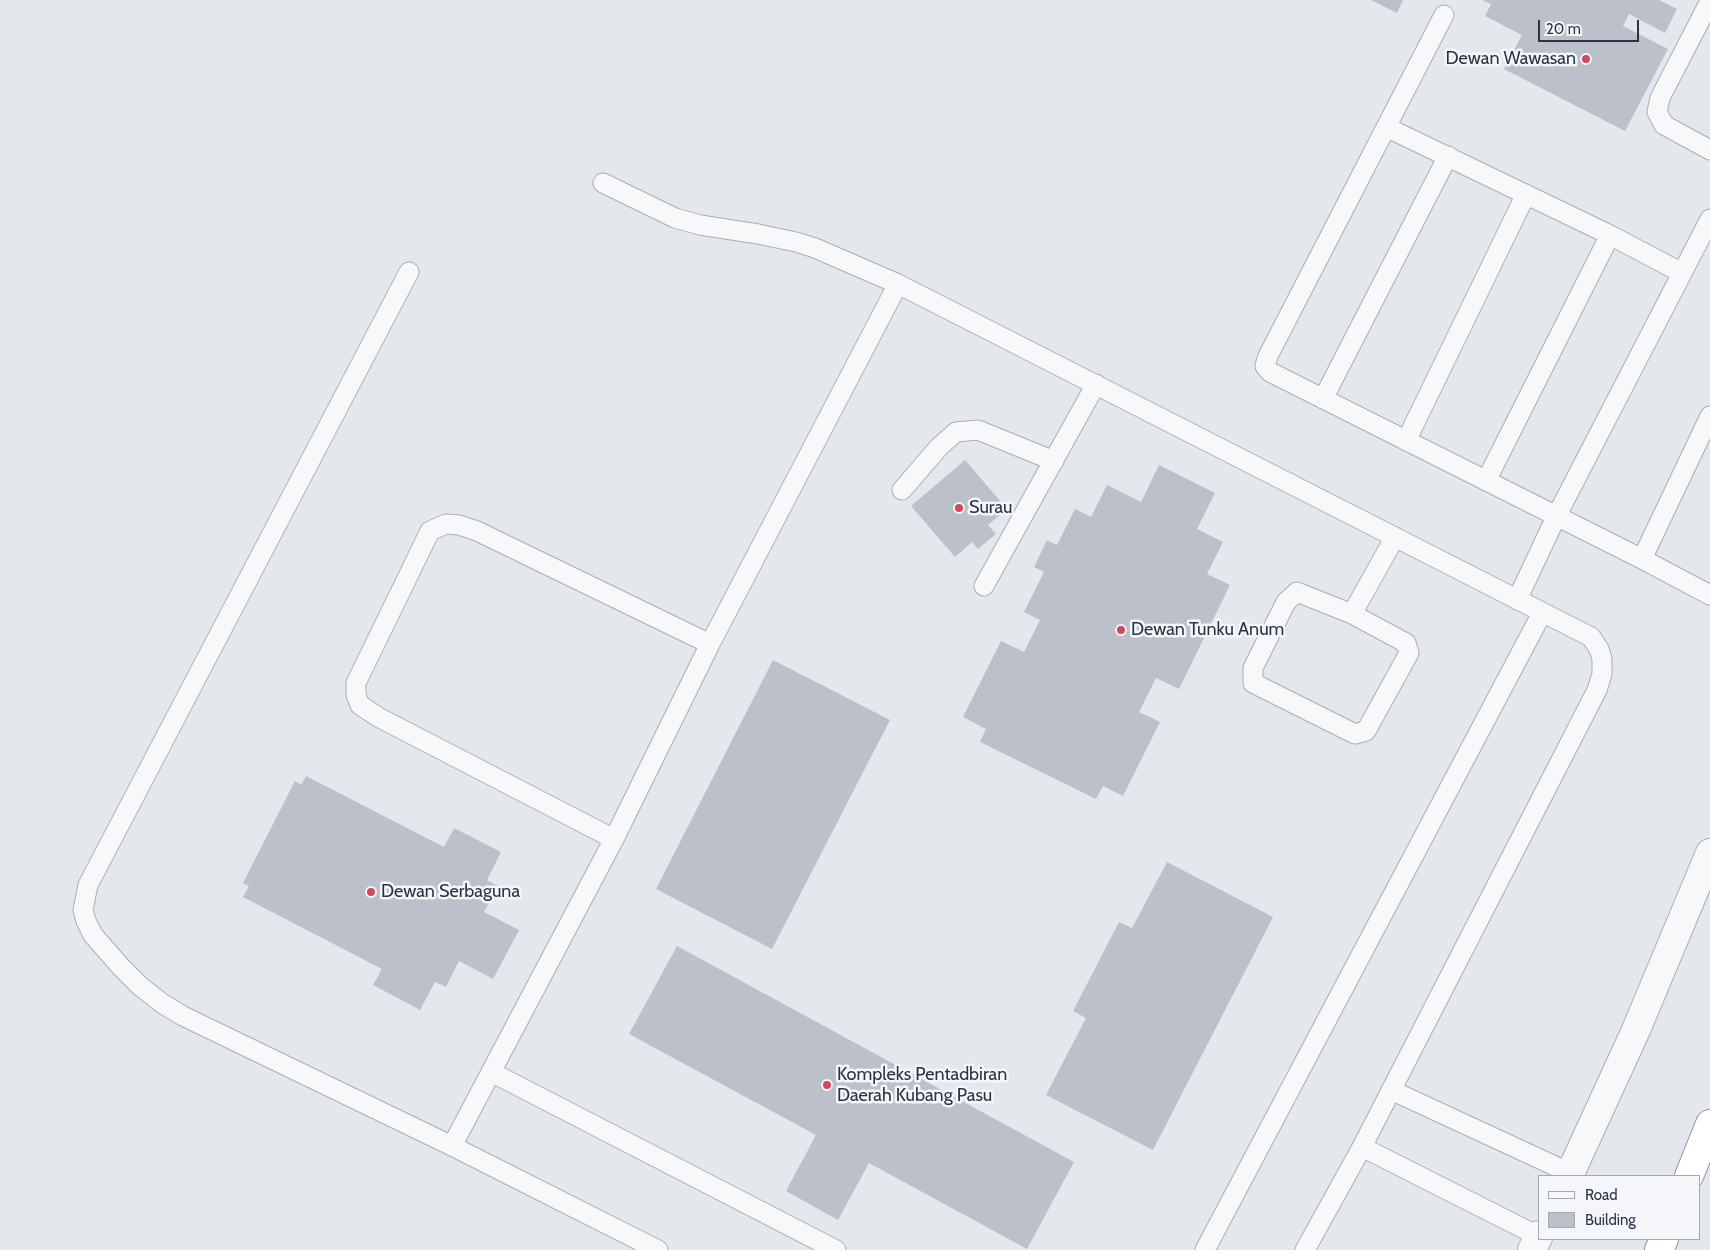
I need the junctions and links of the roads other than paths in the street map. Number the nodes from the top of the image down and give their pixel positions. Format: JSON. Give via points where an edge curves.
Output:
{"nodes":[{"id":1,"x":1710,"y":1,"type":"edge"},
{"id":2,"x":1444,"y":15,"type":"dead end"},
{"id":3,"x":1386,"y":127,"type":"junction"},
{"id":4,"x":1710,"y":150,"type":"edge"},
{"id":5,"x":1448,"y":156,"type":"junction"},
{"id":6,"x":603,"y":183,"type":"dead end"},
{"id":7,"x":1526,"y":194,"type":"junction"},
{"id":8,"x":1710,"y":219,"type":"edge"},
{"id":9,"x":1610,"y":235,"type":"junction"},
{"id":10,"x":409,"y":272,"type":"dead end"},
{"id":11,"x":1682,"y":273,"type":"junction"},
{"id":12,"x":898,"y":284,"type":"junction"},
{"id":13,"x":1096,"y":384,"type":"junction"},
{"id":14,"x":1323,"y":399,"type":"junction"},
{"id":15,"x":1710,"y":416,"type":"edge"},
{"id":16,"x":1406,"y":441,"type":"junction"},
{"id":17,"x":1054,"y":461,"type":"junction"},
{"id":18,"x":1486,"y":481,"type":"junction"},
{"id":19,"x":902,"y":490,"type":"dead end"},
{"id":20,"x":1556,"y":517,"type":"junction"},
{"id":21,"x":1395,"y":537,"type":"junction"},
{"id":22,"x":1642,"y":559,"type":"junction"},
{"id":23,"x":984,"y":586,"type":"dead end"},
{"id":24,"x":1710,"y":595,"type":"edge"},
{"id":25,"x":1517,"y":600,"type":"junction"},
{"id":26,"x":1542,"y":613,"type":"junction"},
{"id":27,"x":1352,"y":614,"type":"junction"},
{"id":28,"x":710,"y":644,"type":"junction"},
{"id":29,"x":614,"y":839,"type":"junction"},
{"id":30,"x":1710,"y":853,"type":"edge"},
{"id":31,"x":491,"y":1072,"type":"junction"},
{"id":32,"x":1391,"y":1090,"type":"junction"},
{"id":33,"x":1710,"y":1124,"type":"edge"},
{"id":34,"x":452,"y":1146,"type":"junction"},
{"id":35,"x":1362,"y":1147,"type":"junction"},
{"id":36,"x":1569,"y":1175,"type":"edge"},
{"id":37,"x":1689,"y":1175,"type":"edge"},
{"id":38,"x":1538,"y":1235,"type":"edge"},
{"id":39,"x":658,"y":1250,"type":"edge"},
{"id":40,"x":836,"y":1250,"type":"edge"},
{"id":41,"x":1205,"y":1250,"type":"edge"},
{"id":42,"x":1305,"y":1250,"type":"edge"},
{"id":43,"x":1532,"y":1250,"type":"edge"}],
"edges":[{"from":1,"to":4,"type":"lane","via":[[1660,98],[1657,112],[1664,125]]},
{"from":2,"to":3,"type":"lane"},
{"from":3,"to":5,"type":"lane"},
{"from":3,"to":14,"type":"lane","via":[[1265,366],[1270,372]]},
{"from":5,"to":7,"type":"lane"},
{"from":5,"to":14,"type":"lane"},
{"from":6,"to":12,"type":"lane","via":[[675,218],[700,226],[796,242]]},
{"from":7,"to":9,"type":"lane"},
{"from":7,"to":16,"type":"lane"},
{"from":8,"to":11,"type":"lane"},
{"from":9,"to":11,"type":"lane"},
{"from":9,"to":18,"type":"lane"},
{"from":10,"to":34,"type":"lane","via":[[88,885],[82,910],[99,942],[140,986],[163,1004],[202,1027]]},
{"from":11,"to":20,"type":"lane"},
{"from":12,"to":13,"type":"lane"},
{"from":12,"to":28,"type":"lane"},
{"from":13,"to":17,"type":"lane"},
{"from":13,"to":21,"type":"lane"},
{"from":14,"to":16,"type":"lane"},
{"from":15,"to":22,"type":"lane"},
{"from":16,"to":18,"type":"lane"},
{"from":17,"to":19,"type":"lane","via":[[978,430],[956,432]]},
{"from":17,"to":23,"type":"lane"},
{"from":18,"to":20,"type":"lane"},
{"from":20,"to":22,"type":"lane"},
{"from":20,"to":25,"type":"lane"},
{"from":21,"to":25,"type":"lane"},
{"from":21,"to":27,"type":"lane"},
{"from":22,"to":24,"type":"lane"},
{"from":25,"to":26,"type":"lane"},
{"from":26,"to":32,"type":"lane","via":[[1591,638],[1599,648],[1602,674],[1597,690]]},
{"from":26,"to":41,"type":"lane"},
{"from":27,"to":27,"type":"lane","via":[[1406,643],[1409,653],[1366,731],[1355,734],[1253,683],[1253,668],[1286,602],[1297,592]]},
{"from":28,"to":29,"type":"lane"},
{"from":28,"to":29,"type":"lane","via":[[459,524],[446,524],[430,531],[356,683],[360,705]]},
{"from":29,"to":31,"type":"lane"},
{"from":30,"to":36,"type":"street","via":[[1636,1030]]},
{"from":31,"to":34,"type":"lane"},
{"from":31,"to":40,"type":"lane"},
{"from":32,"to":35,"type":"lane"},
{"from":32,"to":36,"type":"lane"},
{"from":33,"to":37,"type":"highway"},
{"from":34,"to":39,"type":"lane"},
{"from":35,"to":38,"type":"lane"},
{"from":35,"to":42,"type":"lane"},
{"from":38,"to":43,"type":"street"}]}
